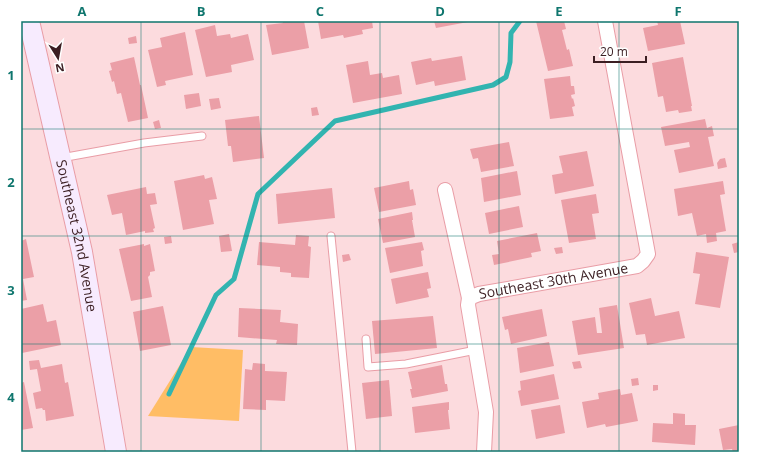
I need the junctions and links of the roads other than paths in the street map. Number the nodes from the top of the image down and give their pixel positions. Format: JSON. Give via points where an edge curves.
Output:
{"nodes":[{"id":1,"x":30,"y":21,"type":"edge"},
{"id":2,"x":606,"y":21,"type":"edge"},
{"id":3,"x":202,"y":136,"type":"dead end"},
{"id":4,"x":61,"y":158,"type":"junction"},
{"id":5,"x":445,"y":190,"type":"dead end"},
{"id":6,"x":331,"y":236,"type":"dead end"},
{"id":7,"x":469,"y":298,"type":"junction"},
{"id":8,"x":366,"y":338,"type":"dead end"},
{"id":9,"x":476,"y":350,"type":"junction"},
{"id":10,"x":116,"y":452,"type":"edge"},
{"id":11,"x":352,"y":452,"type":"edge"},
{"id":12,"x":484,"y":452,"type":"edge"}],
"edges":[{"from":1,"to":4,"type":"main road","name":"Southeast 32nd Avenue"},
{"from":2,"to":7,"type":"street","name":"Southeast 30th Avenue","via":[[648,254],[637,266],[479,294]]},
{"from":3,"to":4,"type":"lane","via":[[144,143]]},
{"from":4,"to":10,"type":"main road","name":"Southeast 32nd Avenue","via":[[84,259]]},
{"from":5,"to":7,"type":"street"},
{"from":6,"to":11,"type":"lane"},
{"from":7,"to":9,"type":"street","name":"Southeast 30th Avenue"},
{"from":8,"to":9,"type":"lane","via":[[368,367],[406,364]]},
{"from":9,"to":12,"type":"street","name":"Southeast 30th Avenue","via":[[486,412]]}]}
